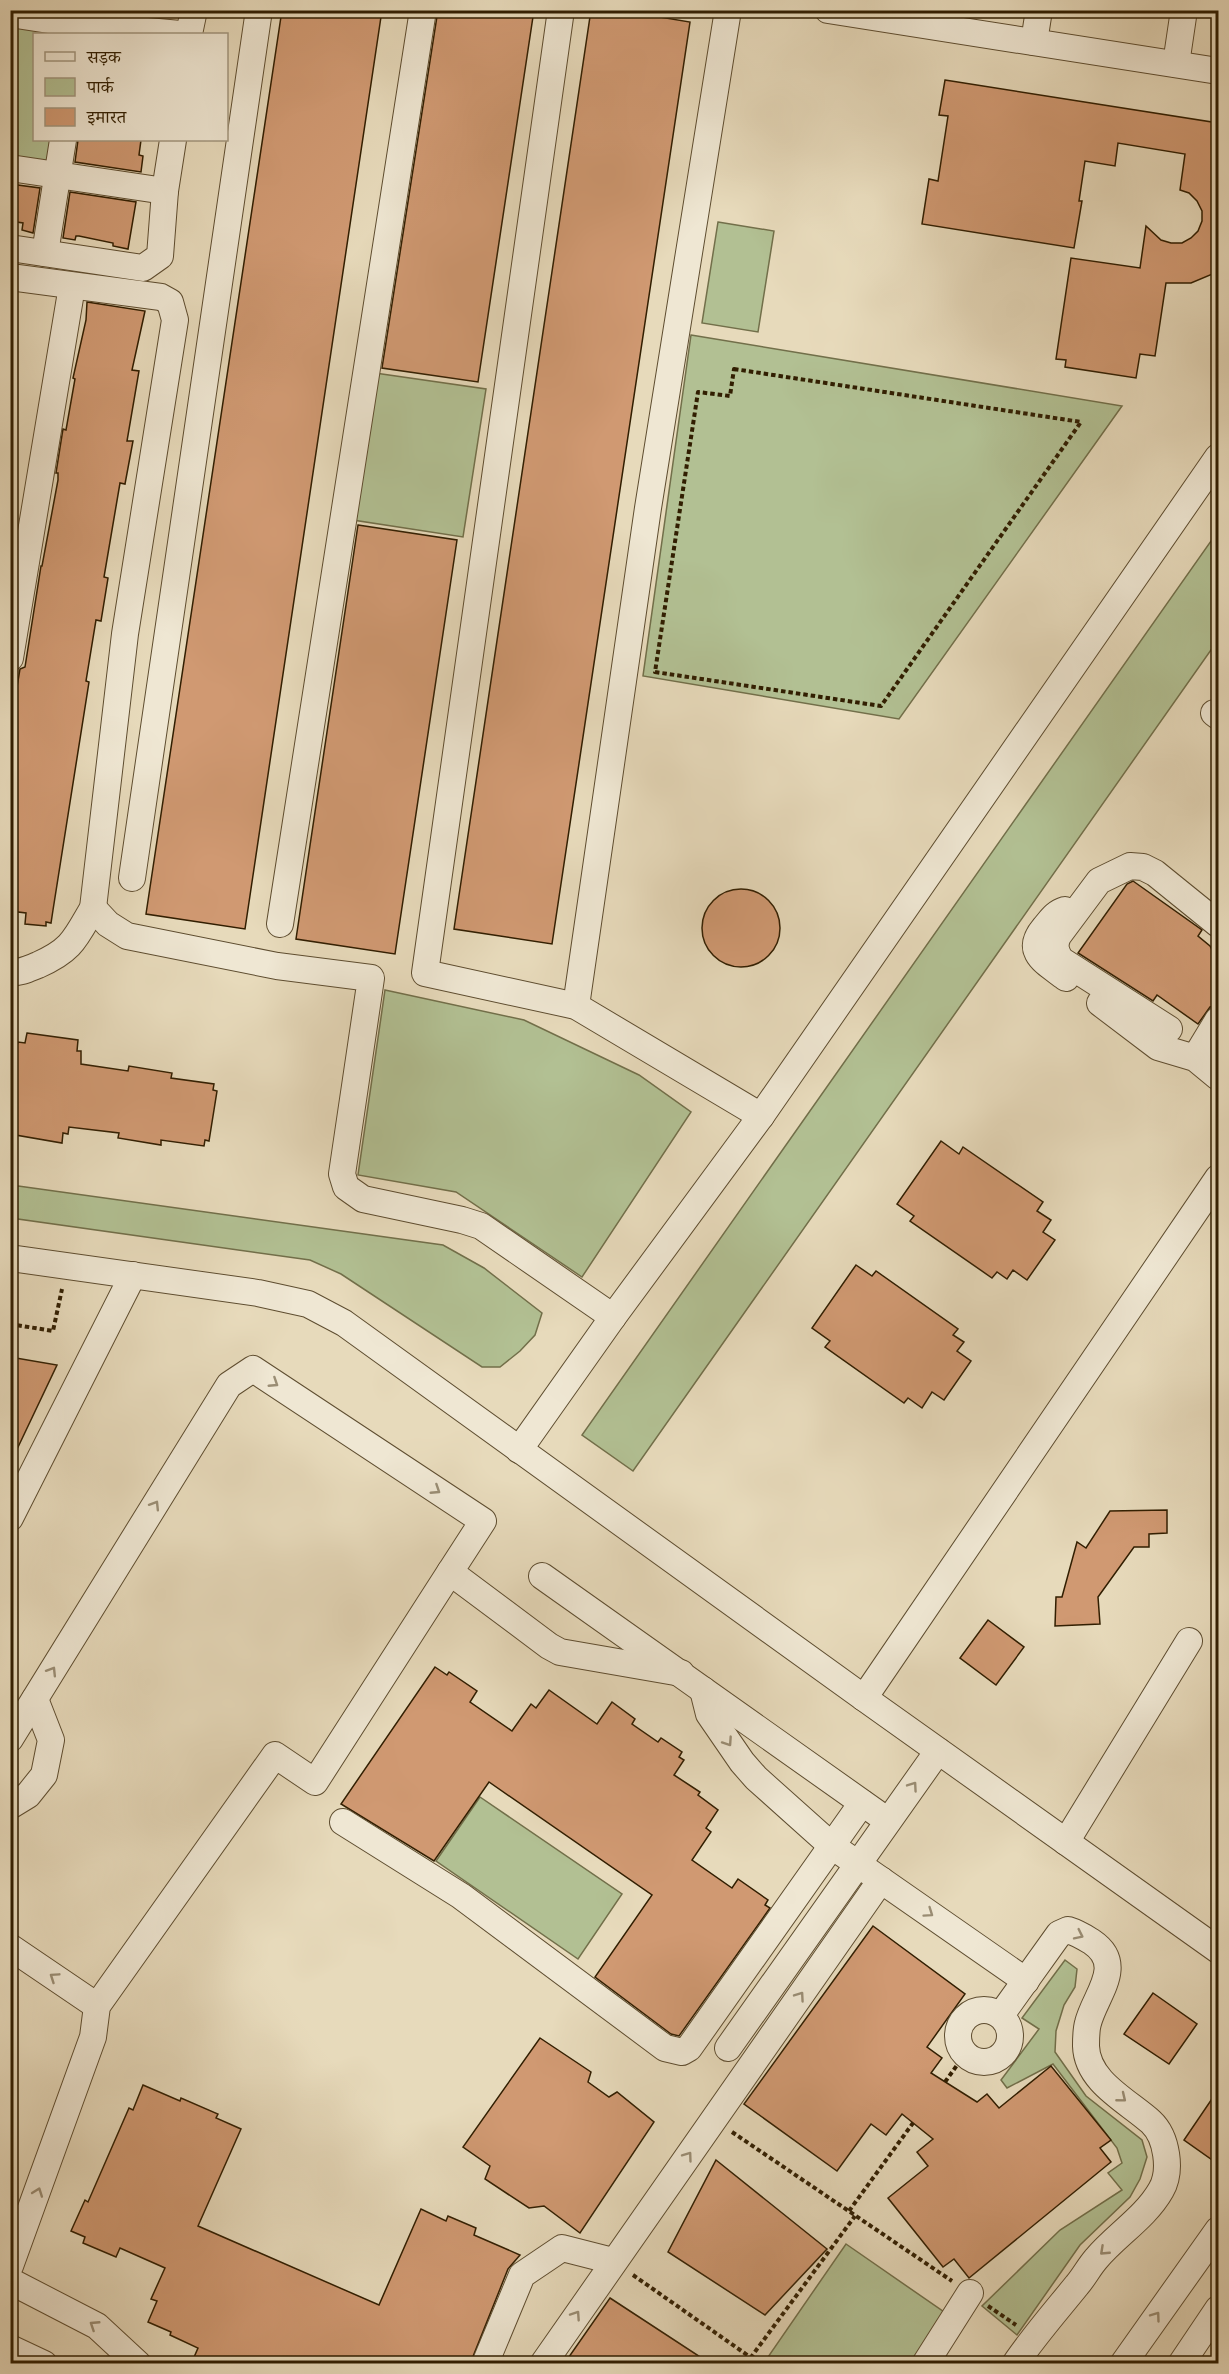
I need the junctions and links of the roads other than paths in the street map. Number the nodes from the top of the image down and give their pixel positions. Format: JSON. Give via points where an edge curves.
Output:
{"nodes":[{"id":1,"x":194,"y":10,"type":"edge"},
{"id":2,"x":259,"y":10,"type":"edge"},
{"id":3,"x":423,"y":10,"type":"edge"},
{"id":4,"x":561,"y":10,"type":"edge"},
{"id":5,"x":728,"y":10,"type":"edge"},
{"id":6,"x":828,"y":10,"type":"edge"},
{"id":7,"x":1040,"y":10,"type":"edge"},
{"id":8,"x":1184,"y":10,"type":"edge"},
{"id":9,"x":880,"y":14,"type":"edge"},
{"id":10,"x":10,"y":15,"type":"edge"},
{"id":11,"x":81,"y":23,"type":"edge"},
{"id":12,"x":171,"y":33,"type":"edge"},
{"id":13,"x":189,"y":33,"type":"edge"},
{"id":14,"x":1034,"y":42,"type":"junction"},
{"id":15,"x":1176,"y":64,"type":"junction"},
{"id":16,"x":1218,"y":71,"type":"edge"},
{"id":17,"x":63,"y":141,"type":"edge"},
{"id":18,"x":173,"y":141,"type":"edge"},
{"id":19,"x":10,"y":168,"type":"edge"},
{"id":20,"x":58,"y":175,"type":"junction"},
{"id":21,"x":165,"y":192,"type":"junction"},
{"id":22,"x":10,"y":248,"type":"edge"},
{"id":23,"x":45,"y":253,"type":"junction"},
{"id":24,"x":10,"y":277,"type":"edge"},
{"id":25,"x":72,"y":286,"type":"junction"},
{"id":26,"x":1218,"y":457,"type":"edge"},
{"id":27,"x":10,"y":658,"type":"edge"},
{"id":28,"x":132,"y":878,"type":"dead end"},
{"id":29,"x":1083,"y":905,"type":"junction"},
{"id":30,"x":93,"y":908,"type":"junction"},
{"id":31,"x":280,"y":924,"type":"dead end"},
{"id":32,"x":1218,"y":924,"type":"edge"},
{"id":33,"x":10,"y":972,"type":"edge"},
{"id":34,"x":576,"y":1006,"type":"junction"},
{"id":35,"x":1218,"y":1020,"type":"edge"},
{"id":36,"x":1170,"y":1029,"type":"dead end"},
{"id":37,"x":1195,"y":1058,"type":"junction"},
{"id":38,"x":1218,"y":1077,"type":"edge"},
{"id":39,"x":761,"y":1116,"type":"junction"},
{"id":40,"x":1218,"y":1178,"type":"edge"},
{"id":41,"x":10,"y":1258,"type":"edge"},
{"id":42,"x":133,"y":1275,"type":"junction"},
{"id":43,"x":613,"y":1317,"type":"junction"},
{"id":44,"x":519,"y":1450,"type":"junction"},
{"id":45,"x":10,"y":1518,"type":"edge"},
{"id":46,"x":450,"y":1572,"type":"junction"},
{"id":47,"x":542,"y":1576,"type":"dead end"},
{"id":48,"x":1189,"y":1641,"type":"dead end"},
{"id":49,"x":681,"y":1673,"type":"junction"},
{"id":50,"x":703,"y":1690,"type":"junction"},
{"id":51,"x":864,"y":1698,"type":"junction"},
{"id":52,"x":35,"y":1699,"type":"junction"},
{"id":53,"x":10,"y":1739,"type":"edge"},
{"id":54,"x":938,"y":1751,"type":"junction"},
{"id":55,"x":862,"y":1803,"type":"junction"},
{"id":56,"x":10,"y":1806,"type":"edge"},
{"id":57,"x":888,"y":1821,"type":"junction"},
{"id":58,"x":343,"y":1822,"type":"dead end"},
{"id":59,"x":1066,"y":1842,"type":"junction"},
{"id":60,"x":832,"y":1846,"type":"junction"},
{"id":61,"x":858,"y":1864,"type":"junction"},
{"id":62,"x":881,"y":1880,"type":"junction"},
{"id":63,"x":10,"y":1947,"type":"edge"},
{"id":64,"x":1218,"y":1950,"type":"edge"},
{"id":65,"x":1026,"y":1981,"type":"junction"},
{"id":66,"x":97,"y":2006,"type":"junction"},
{"id":67,"x":1001,"y":2015,"type":"junction"},
{"id":68,"x":728,"y":2048,"type":"dead end"},
{"id":69,"x":1218,"y":2230,"type":"edge"},
{"id":70,"x":613,"y":2261,"type":"junction"},
{"id":71,"x":10,"y":2266,"type":"edge"},
{"id":72,"x":10,"y":2281,"type":"edge"},
{"id":73,"x":970,"y":2293,"type":"road end"},
{"id":74,"x":1218,"y":2309,"type":"edge"},
{"id":75,"x":10,"y":2348,"type":"edge"},
{"id":76,"x":1028,"y":2354,"type":"edge"},
{"id":77,"x":44,"y":2364,"type":"edge"},
{"id":78,"x":138,"y":2364,"type":"edge"},
{"id":79,"x":485,"y":2364,"type":"edge"},
{"id":80,"x":543,"y":2364,"type":"edge"},
{"id":81,"x":925,"y":2364,"type":"edge"},
{"id":82,"x":1123,"y":2364,"type":"edge"},
{"id":83,"x":1181,"y":2364,"type":"edge"}],
"edges":[{"from":1,"to":13,"type":"street"},
{"from":2,"to":28,"type":"street"},
{"from":3,"to":31,"type":"street"},
{"from":4,"to":34,"type":"street","via":[[425,973]]},
{"from":5,"to":34,"type":"street","via":[[648,508]]},
{"from":6,"to":9,"type":"street"},
{"from":7,"to":14,"type":"street"},
{"from":8,"to":15,"type":"street"},
{"from":9,"to":14,"type":"street"},
{"from":10,"to":11,"type":"street"},
{"from":11,"to":12,"type":"street"},
{"from":14,"to":15,"type":"street"},
{"from":15,"to":16,"type":"street"},
{"from":17,"to":20,"type":"street"},
{"from":18,"to":21,"type":"street"},
{"from":19,"to":20,"type":"street"},
{"from":20,"to":21,"type":"street"},
{"from":20,"to":23,"type":"street"},
{"from":21,"to":23,"type":"street","via":[[160,256],[143,268]]},
{"from":22,"to":23,"type":"street"},
{"from":24,"to":25,"type":"street"},
{"from":25,"to":27,"type":"street"},
{"from":25,"to":30,"type":"street","via":[[161,297],[170,302],[174,320],[125,634]]},
{"from":26,"to":39,"type":"street"},
{"from":29,"to":32,"type":"street","via":[[1099,881],[1130,866],[1143,867]]},
{"from":29,"to":36,"type":"street","via":[[1058,936],[1055,944],[1061,960]]},
{"from":29,"to":37,"type":"street","via":[[1057,912],[1036,938],[1035,950],[1158,1047]]},
{"from":30,"to":33,"type":"street","via":[[72,945],[19,973]]},
{"from":30,"to":43,"type":"street","via":[[127,936],[277,966],[371,978],[342,1174],[346,1187],[363,1199],[481,1226]]},
{"from":34,"to":39,"type":"street"},
{"from":35,"to":37,"type":"street"},
{"from":37,"to":38,"type":"street"},
{"from":39,"to":43,"type":"street"},
{"from":40,"to":51,"type":"street"},
{"from":41,"to":42,"type":"street"},
{"from":42,"to":44,"type":"street","via":[[308,1304],[344,1323]]},
{"from":42,"to":45,"type":"street"},
{"from":43,"to":44,"type":"street"},
{"from":44,"to":51,"type":"street"},
{"from":46,"to":49,"type":"street","via":[[560,1652]]},
{"from":52,"to":46,"type":"street","one_way":true,"via":[[229,1386],[253,1369],[483,1521]]},
{"from":46,"to":66,"type":"street","via":[[315,1782],[275,1755]]},
{"from":47,"to":49,"type":"street"},
{"from":48,"to":59,"type":"street"},
{"from":49,"to":50,"type":"street"},
{"from":50,"to":55,"type":"street"},
{"from":50,"to":60,"type":"street","one_way":true,"via":[[709,1713],[742,1762]]},
{"from":51,"to":54,"type":"street"},
{"from":52,"to":53,"type":"street"},
{"from":52,"to":56,"type":"street","via":[[51,1740],[44,1775],[28,1795]]},
{"from":57,"to":54,"type":"street","one_way":true},
{"from":54,"to":59,"type":"street"},
{"from":55,"to":57,"type":"street"},
{"from":55,"to":60,"type":"street"},
{"from":57,"to":61,"type":"street"},
{"from":58,"to":60,"type":"street","via":[[461,1896],[675,2052],[688,2048]]},
{"from":59,"to":64,"type":"street"},
{"from":60,"to":61,"type":"street"},
{"from":61,"to":62,"type":"street"},
{"from":61,"to":68,"type":"street"},
{"from":62,"to":65,"type":"street","one_way":true},
{"from":70,"to":62,"type":"street","one_way":true},
{"from":66,"to":63,"type":"street","one_way":true},
{"from":65,"to":67,"type":"street"},
{"from":65,"to":76,"type":"street","one_way":true,"via":[[1059,1934],[1068,1930],[1101,1948],[1108,1971],[1088,2024],[1086,2047],[1090,2063],[1105,2085],[1154,2124],[1162,2136],[1167,2166],[1161,2191],[1095,2259]]},
{"from":71,"to":66,"type":"street","one_way":true,"via":[[93,2037]]},
{"from":67,"to":67,"type":"street","via":[[980,2009],[963,2020],[958,2040],[965,2054],[978,2062],[988,2062],[1005,2052],[1010,2032]]},
{"from":82,"to":69,"type":"street","one_way":true},
{"from":70,"to":79,"type":"street","via":[[562,2248],[522,2275]]},
{"from":80,"to":70,"type":"street","one_way":true},
{"from":78,"to":72,"type":"street","one_way":true,"via":[[97,2325]]},
{"from":73,"to":81,"type":"street"},
{"from":74,"to":83,"type":"street"},
{"from":75,"to":77,"type":"street"}]}
